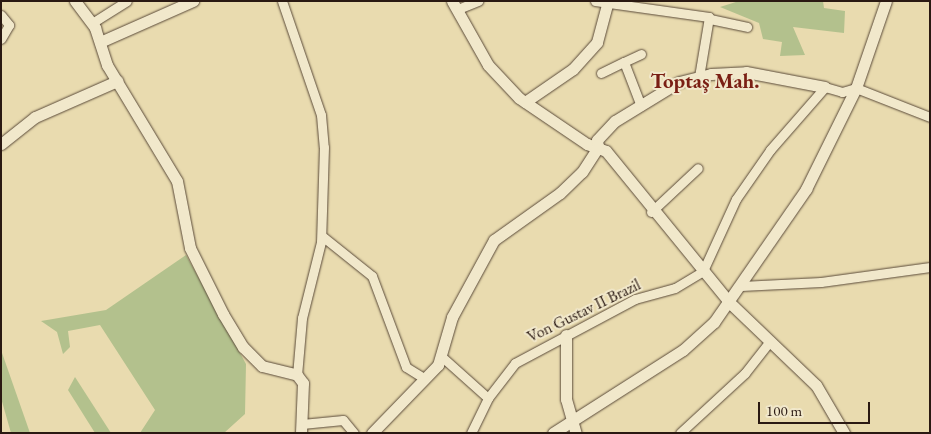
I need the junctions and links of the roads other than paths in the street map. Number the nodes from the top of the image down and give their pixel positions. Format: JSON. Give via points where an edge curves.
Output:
{"nodes":[{"id":1,"x":75,"y":1,"type":"edge"},
{"id":2,"x":127,"y":1,"type":"edge"},
{"id":3,"x":193,"y":1,"type":"edge"},
{"id":4,"x":282,"y":1,"type":"edge"},
{"id":5,"x":478,"y":1,"type":"edge"},
{"id":6,"x":594,"y":1,"type":"edge"},
{"id":7,"x":886,"y":1,"type":"edge"},
{"id":8,"x":608,"y":2,"type":"edge"},
{"id":9,"x":455,"y":5,"type":"edge"},
{"id":10,"x":1,"y":15,"type":"edge"},
{"id":11,"x":710,"y":19,"type":"junction"},
{"id":12,"x":92,"y":23,"type":"junction"},
{"id":13,"x":747,"y":26,"type":"dead end"},
{"id":14,"x":1,"y":39,"type":"edge"},
{"id":15,"x":100,"y":42,"type":"junction"},
{"id":16,"x":641,"y":54,"type":"dead end"},
{"id":17,"x":624,"y":62,"type":"junction"},
{"id":18,"x":602,"y":73,"type":"dead end"},
{"id":19,"x":700,"y":77,"type":"junction"},
{"id":20,"x":117,"y":81,"type":"junction"},
{"id":21,"x":825,"y":87,"type":"junction"},
{"id":22,"x":856,"y":88,"type":"junction"},
{"id":23,"x":525,"y":102,"type":"junction"},
{"id":24,"x":642,"y":106,"type":"junction"},
{"id":25,"x":930,"y":117,"type":"edge"},
{"id":26,"x":1,"y":144,"type":"edge"},
{"id":27,"x":598,"y":147,"type":"junction"},
{"id":28,"x":698,"y":168,"type":"dead end"},
{"id":29,"x":651,"y":212,"type":"junction"},
{"id":30,"x":322,"y":236,"type":"junction"},
{"id":31,"x":930,"y":267,"type":"edge"},
{"id":32,"x":703,"y":272,"type":"junction"},
{"id":33,"x":741,"y":286,"type":"junction"},
{"id":34,"x":729,"y":302,"type":"junction"},
{"id":35,"x":566,"y":335,"type":"junction"},
{"id":36,"x":770,"y":341,"type":"junction"},
{"id":37,"x":441,"y":356,"type":"junction"},
{"id":38,"x":298,"y":375,"type":"junction"},
{"id":39,"x":425,"y":379,"type":"junction"},
{"id":40,"x":488,"y":398,"type":"junction"},
{"id":41,"x":571,"y":418,"type":"junction"},
{"id":42,"x":302,"y":429,"type":"edge"},
{"id":43,"x":354,"y":433,"type":"edge"},
{"id":44,"x":372,"y":433,"type":"edge"},
{"id":45,"x":471,"y":433,"type":"edge"},
{"id":46,"x":553,"y":433,"type":"edge"},
{"id":47,"x":576,"y":433,"type":"edge"},
{"id":48,"x":680,"y":433,"type":"edge"},
{"id":49,"x":844,"y":433,"type":"edge"}],
"edges":[{"from":1,"to":12,"type":"street"},
{"from":2,"to":12,"type":"street"},
{"from":3,"to":15,"type":"street"},
{"from":4,"to":30,"type":"street","via":[[321,115]]},
{"from":5,"to":9,"type":"street"},
{"from":6,"to":8,"type":"street"},
{"from":7,"to":22,"type":"street"},
{"from":8,"to":11,"type":"street"},
{"from":8,"to":23,"type":"street","via":[[597,42],[573,70]]},
{"from":9,"to":23,"type":"street","via":[[488,65]]},
{"from":10,"to":14,"type":"street","via":[[9,25]]},
{"from":11,"to":13,"type":"street"},
{"from":11,"to":19,"type":"street"},
{"from":12,"to":15,"type":"street"},
{"from":15,"to":20,"type":"street"},
{"from":16,"to":17,"type":"street"},
{"from":17,"to":18,"type":"street"},
{"from":17,"to":24,"type":"street"},
{"from":19,"to":21,"type":"street","via":[[746,72]]},
{"from":19,"to":24,"type":"street","via":[[679,82]]},
{"from":20,"to":26,"type":"street","via":[[34,117]]},
{"from":20,"to":38,"type":"street","via":[[177,180],[190,248],[243,347],[262,366]]},
{"from":21,"to":22,"type":"street","via":[[842,92]]},
{"from":21,"to":32,"type":"street","via":[[770,150],[736,199]]},
{"from":22,"to":25,"type":"street"},
{"from":22,"to":33,"type":"street","via":[[806,189]]},
{"from":23,"to":27,"type":"street","via":[[586,144]]},
{"from":24,"to":27,"type":"street","via":[[615,122],[597,140]]},
{"from":27,"to":29,"type":"street"},
{"from":27,"to":37,"type":"street","via":[[560,194],[494,240],[452,317]]},
{"from":28,"to":29,"type":"street"},
{"from":29,"to":32,"type":"street"},
{"from":30,"to":38,"type":"street","via":[[302,318]]},
{"from":30,"to":39,"type":"street","via":[[372,276],[406,367]]},
{"from":31,"to":33,"type":"street","via":[[821,282]]},
{"from":32,"to":34,"type":"street"},
{"from":32,"to":35,"type":"street","name":"Von Gustav II Brazil","via":[[674,288],[636,299]]},
{"from":33,"to":34,"type":"street"},
{"from":34,"to":36,"type":"street"},
{"from":34,"to":41,"type":"street","via":[[683,350]]},
{"from":35,"to":40,"type":"street","name":"Von Gustav II Brazil","via":[[515,363]]},
{"from":35,"to":41,"type":"street","via":[[566,399]]},
{"from":36,"to":48,"type":"street","via":[[745,374]]},
{"from":36,"to":49,"type":"street","via":[[816,385]]},
{"from":37,"to":39,"type":"street"},
{"from":37,"to":40,"type":"street"},
{"from":38,"to":42,"type":"street","via":[[304,402]]},
{"from":39,"to":44,"type":"street"},
{"from":40,"to":45,"type":"street","name":"Von Gustav II Brazil"},
{"from":41,"to":46,"type":"street"},
{"from":41,"to":47,"type":"street"},
{"from":42,"to":43,"type":"street","via":[[344,420]]}]}
